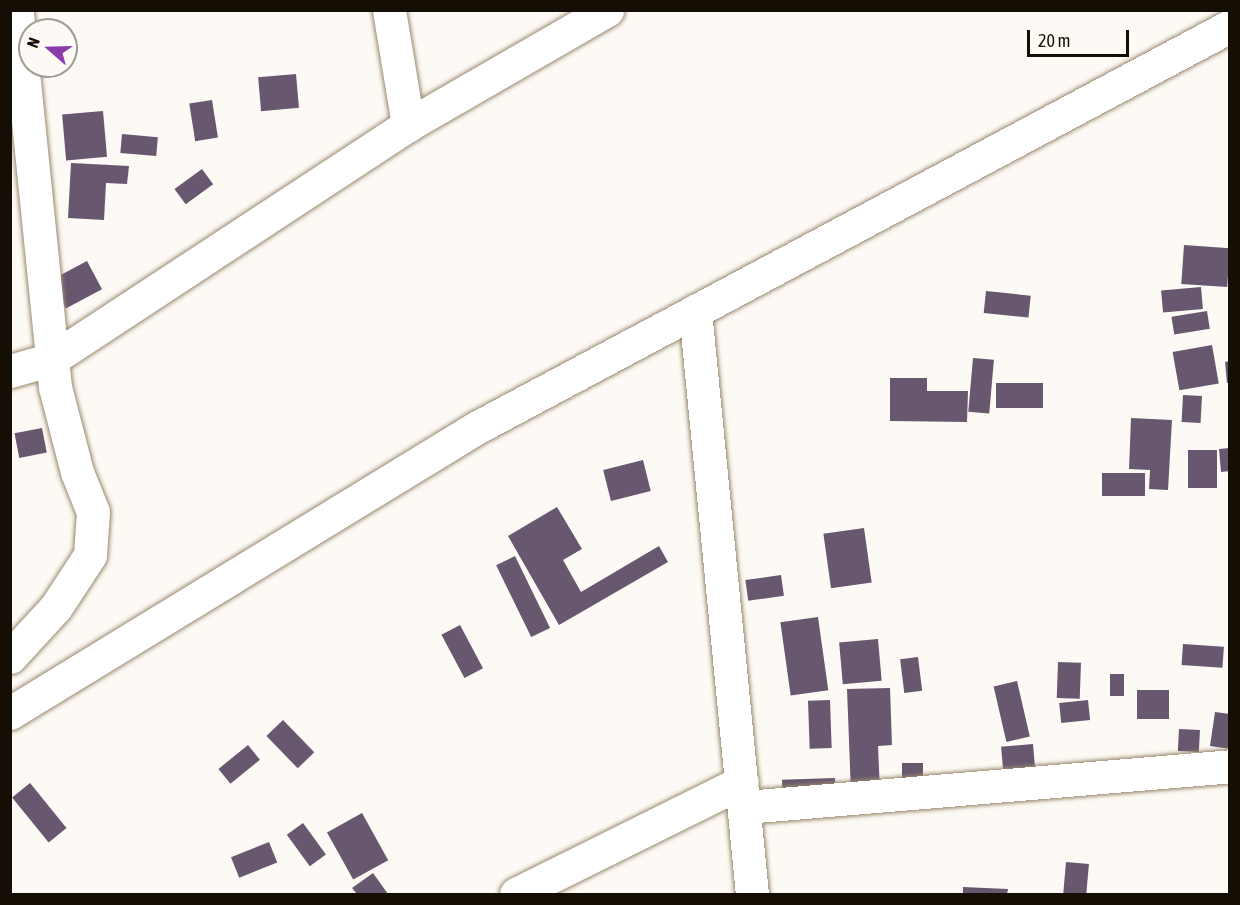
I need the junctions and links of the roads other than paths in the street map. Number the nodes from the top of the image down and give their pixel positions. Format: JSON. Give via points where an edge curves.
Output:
{"nodes":[{"id":1,"x":17,"y":10,"type":"edge"},
{"id":2,"x":389,"y":10,"type":"edge"},
{"id":3,"x":607,"y":10,"type":"edge"},
{"id":4,"x":1230,"y":26,"type":"edge"},
{"id":5,"x":408,"y":125,"type":"junction"},
{"id":6,"x":695,"y":311,"type":"junction"},
{"id":7,"x":52,"y":359,"type":"junction"},
{"id":8,"x":10,"y":371,"type":"edge"},
{"id":9,"x":10,"y":657,"type":"edge"},
{"id":10,"x":10,"y":713,"type":"edge"},
{"id":11,"x":1230,"y":766,"type":"edge"},
{"id":12,"x":744,"y":794,"type":"junction"},
{"id":13,"x":516,"y":894,"type":"edge"},
{"id":14,"x":752,"y":894,"type":"edge"}],
"edges":[{"from":1,"to":7,"type":"street"},
{"from":2,"to":5,"type":"street"},
{"from":3,"to":5,"type":"street"},
{"from":4,"to":6,"type":"street"},
{"from":5,"to":7,"type":"street"},
{"from":6,"to":10,"type":"street","via":[[476,428]]},
{"from":6,"to":12,"type":"street"},
{"from":7,"to":8,"type":"street"},
{"from":7,"to":9,"type":"street","via":[[55,387],[77,472],[93,512],[90,555],[56,607]]},
{"from":11,"to":12,"type":"street"},
{"from":12,"to":13,"type":"street"},
{"from":12,"to":14,"type":"street"}]}
